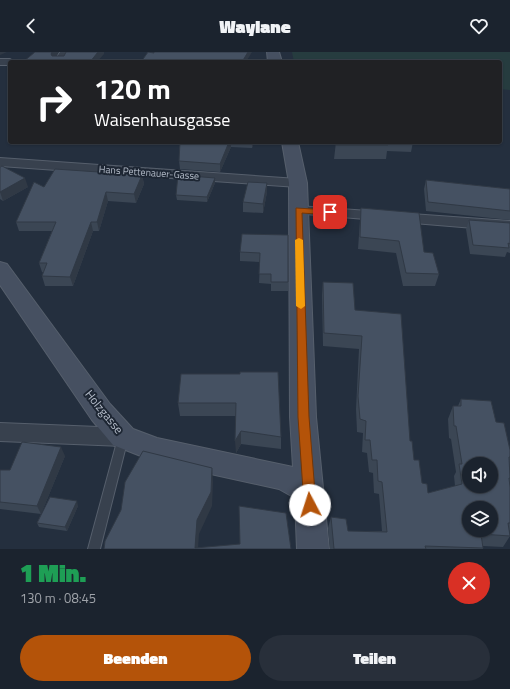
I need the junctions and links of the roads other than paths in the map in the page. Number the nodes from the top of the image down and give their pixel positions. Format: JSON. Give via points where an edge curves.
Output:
{"nodes":[{"id":1,"x":290,"y":144,"type":"edge"},
{"id":2,"x":0,"y":162,"type":"edge"},
{"id":3,"x":298,"y":183,"type":"junction"},
{"id":4,"x":298,"y":210,"type":"junction"},
{"id":5,"x":510,"y":226,"type":"edge"},
{"id":6,"x":0,"y":269,"type":"edge"},
{"id":7,"x":0,"y":432,"type":"edge"},
{"id":8,"x":123,"y":437,"type":"junction"},
{"id":9,"x":308,"y":490,"type":"junction"},
{"id":10,"x":94,"y":549,"type":"edge"},
{"id":11,"x":314,"y":549,"type":"edge"}],
"edges":[{"from":1,"to":3,"type":"main road"},
{"from":2,"to":3,"type":"street","name":"Hans Pettenauer-Gasse"},
{"from":3,"to":4,"type":"main road"},
{"from":4,"to":5,"type":"street"},
{"from":4,"to":9,"type":"main road","via":[[303,417]]},
{"from":6,"to":8,"type":"main road","name":"Holzgasse","via":[[101,412]]},
{"from":7,"to":8,"type":"street"},
{"from":8,"to":9,"type":"main road","name":"Holzgasse","via":[[156,450],[284,477]]},
{"from":8,"to":10,"type":"lane"},
{"from":9,"to":11,"type":"main road"}]}
